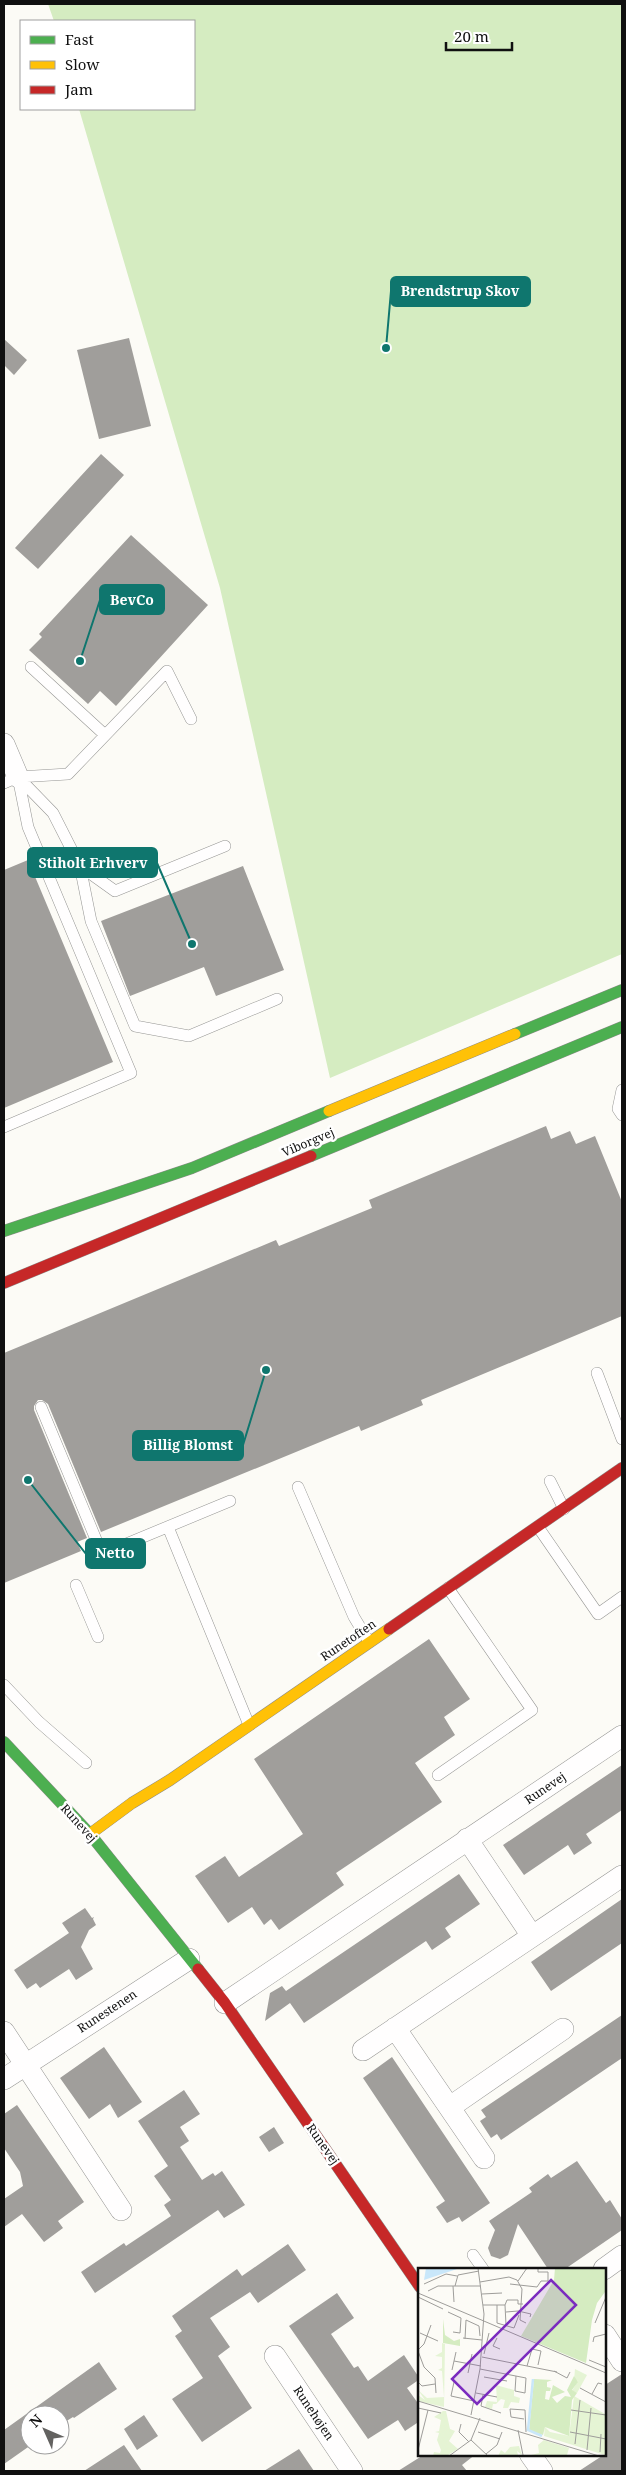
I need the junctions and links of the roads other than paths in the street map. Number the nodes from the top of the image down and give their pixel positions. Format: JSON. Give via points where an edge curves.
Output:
{"nodes":[{"id":1,"x":31,"y":667,"type":"dead end"},
{"id":2,"x":191,"y":719,"type":"dead end"},
{"id":3,"x":105,"y":735,"type":"junction"},
{"id":4,"x":4,"y":744,"type":"edge"},
{"id":5,"x":11,"y":780,"type":"edge"},
{"id":6,"x":226,"y":846,"type":"dead end"},
{"id":7,"x":80,"y":866,"type":"junction"},
{"id":8,"x":622,"y":990,"type":"edge"},
{"id":9,"x":278,"y":999,"type":"dead end"},
{"id":10,"x":622,"y":1027,"type":"edge"},
{"id":11,"x":622,"y":1090,"type":"edge"},
{"id":12,"x":622,"y":1115,"type":"edge"},
{"id":13,"x":4,"y":1127,"type":"edge"},
{"id":14,"x":4,"y":1231,"type":"edge"},
{"id":15,"x":4,"y":1283,"type":"edge"},
{"id":16,"x":597,"y":1373,"type":"dead end"},
{"id":17,"x":41,"y":1407,"type":"dead end"},
{"id":18,"x":622,"y":1439,"type":"edge"},
{"id":19,"x":622,"y":1468,"type":"edge"},
{"id":20,"x":550,"y":1481,"type":"dead end"},
{"id":21,"x":298,"y":1487,"type":"dead end"},
{"id":22,"x":230,"y":1501,"type":"dead end"},
{"id":23,"x":564,"y":1509,"type":"junction"},
{"id":24,"x":168,"y":1527,"type":"junction"},
{"id":25,"x":538,"y":1527,"type":"junction"},
{"id":26,"x":76,"y":1584,"type":"dead end"},
{"id":27,"x":448,"y":1588,"type":"junction"},
{"id":28,"x":622,"y":1597,"type":"edge"},
{"id":29,"x":98,"y":1637,"type":"dead end"},
{"id":30,"x":369,"y":1642,"type":"junction"},
{"id":31,"x":4,"y":1685,"type":"edge"},
{"id":32,"x":249,"y":1725,"type":"junction"},
{"id":33,"x":622,"y":1736,"type":"edge"},
{"id":34,"x":4,"y":1742,"type":"edge"},
{"id":35,"x":86,"y":1763,"type":"dead end"},
{"id":36,"x":438,"y":1775,"type":"dead end"},
{"id":37,"x":90,"y":1834,"type":"junction"},
{"id":38,"x":467,"y":1839,"type":"junction"},
{"id":39,"x":622,"y":1876,"type":"edge"},
{"id":40,"x":532,"y":1936,"type":"junction"},
{"id":41,"x":189,"y":1959,"type":"junction"},
{"id":42,"x":225,"y":2003,"type":"junction"},
{"id":43,"x":395,"y":2028,"type":"junction"},
{"id":44,"x":563,"y":2030,"type":"dead end"},
{"id":45,"x":4,"y":2032,"type":"edge"},
{"id":46,"x":362,"y":2050,"type":"dead end"},
{"id":47,"x":26,"y":2064,"type":"junction"},
{"id":48,"x":4,"y":2079,"type":"edge"},
{"id":49,"x":450,"y":2107,"type":"junction"},
{"id":50,"x":484,"y":2158,"type":"dead end"},
{"id":51,"x":121,"y":2210,"type":"dead end"},
{"id":52,"x":474,"y":2255,"type":"dead end"},
{"id":53,"x":622,"y":2256,"type":"edge"},
{"id":54,"x":482,"y":2268,"type":"edge"},
{"id":55,"x":605,"y":2268,"type":"edge"},
{"id":56,"x":418,"y":2284,"type":"edge"},
{"id":57,"x":606,"y":2337,"type":"edge"},
{"id":58,"x":275,"y":2356,"type":"dead end"},
{"id":59,"x":622,"y":2361,"type":"edge"},
{"id":60,"x":531,"y":2455,"type":"edge"},
{"id":61,"x":352,"y":2471,"type":"edge"},
{"id":62,"x":542,"y":2471,"type":"edge"}],
"edges":[{"from":1,"to":3,"type":"lane"},
{"from":2,"to":3,"type":"lane","via":[[167,671]]},
{"from":3,"to":5,"type":"lane","via":[[68,774]]},
{"from":4,"to":5,"type":"street"},
{"from":5,"to":7,"type":"lane","via":[[53,812]]},
{"from":5,"to":13,"type":"lane","via":[[131,1073]]},
{"from":6,"to":7,"type":"lane","via":[[115,891]]},
{"from":7,"to":9,"type":"lane","via":[[91,921],[135,1026],[189,1036]]},
{"from":8,"to":14,"type":"street","name":"Viborgvej","via":[[192,1168]]},
{"from":10,"to":15,"type":"street","name":"Viborgvej"},
{"from":11,"to":12,"type":"lane","via":[[618,1108]]},
{"from":16,"to":18,"type":"lane"},
{"from":17,"to":24,"type":"lane","via":[[102,1554]]},
{"from":19,"to":23,"type":"street","name":"Runetoften"},
{"from":20,"to":23,"type":"lane"},
{"from":21,"to":30,"type":"lane","via":[[354,1617]]},
{"from":22,"to":24,"type":"lane"},
{"from":23,"to":25,"type":"street","name":"Runetoften"},
{"from":24,"to":32,"type":"lane"},
{"from":25,"to":27,"type":"street","name":"Runetoften"},
{"from":25,"to":28,"type":"lane","via":[[598,1614]]},
{"from":26,"to":29,"type":"lane"},
{"from":27,"to":30,"type":"street","name":"Runetoften"},
{"from":27,"to":36,"type":"lane","via":[[532,1710]]},
{"from":30,"to":32,"type":"street","name":"Runetoften"},
{"from":31,"to":35,"type":"lane","via":[[39,1722]]},
{"from":32,"to":37,"type":"street","name":"Runetoften"},
{"from":33,"to":38,"type":"street","name":"Runevej"},
{"from":34,"to":37,"type":"street","name":"Runevej"},
{"from":37,"to":41,"type":"street","name":"Runevej"},
{"from":38,"to":40,"type":"street"},
{"from":38,"to":42,"type":"street","name":"Runevej"},
{"from":39,"to":40,"type":"street"},
{"from":40,"to":43,"type":"street"},
{"from":41,"to":42,"type":"street","name":"Runevej"},
{"from":41,"to":47,"type":"street","name":"Runestenen"},
{"from":42,"to":56,"type":"street","name":"Runevej"},
{"from":43,"to":46,"type":"street"},
{"from":43,"to":49,"type":"street"},
{"from":44,"to":49,"type":"street"},
{"from":45,"to":47,"type":"street"},
{"from":47,"to":48,"type":"street","name":"Runestenen"},
{"from":47,"to":51,"type":"street"},
{"from":49,"to":50,"type":"street"},
{"from":52,"to":54,"type":"lane"},
{"from":53,"to":55,"type":"street"},
{"from":57,"to":59,"type":"street"},
{"from":58,"to":61,"type":"street","name":"Runehøjen"},
{"from":60,"to":62,"type":"street"}]}
